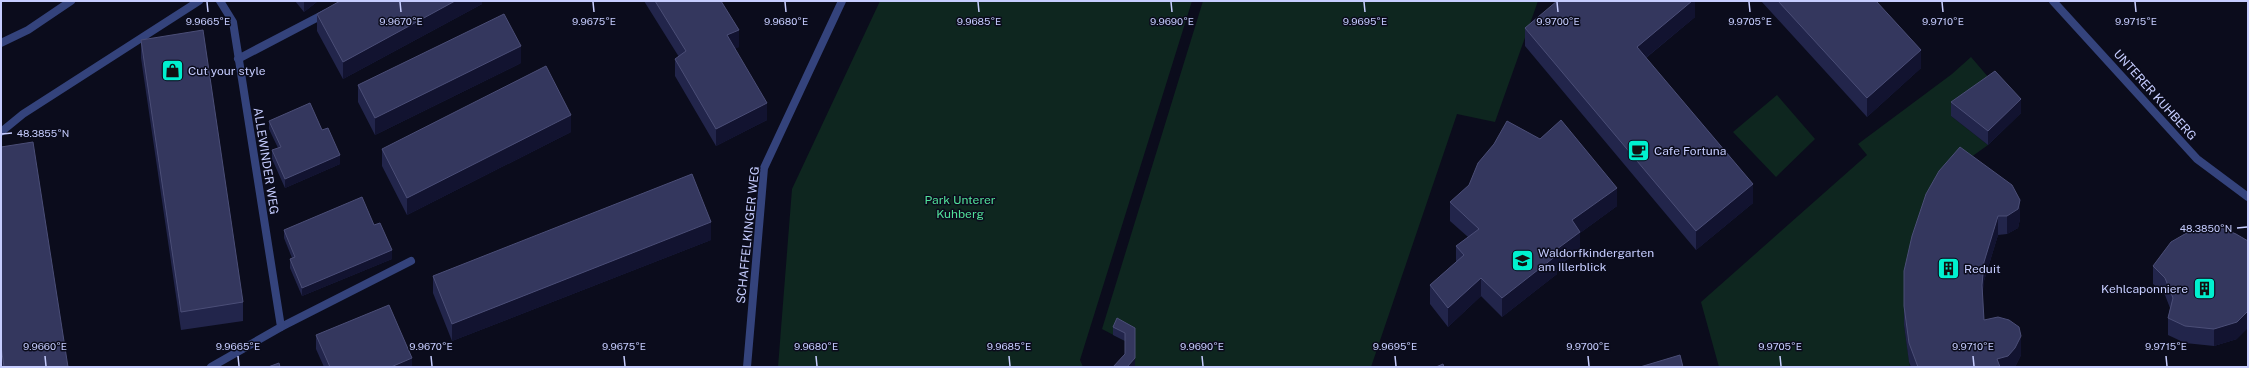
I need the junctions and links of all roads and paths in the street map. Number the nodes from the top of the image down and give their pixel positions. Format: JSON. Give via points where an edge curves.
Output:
{"nodes":[{"id":1,"x":71,"y":1,"type":"edge"},
{"id":2,"x":199,"y":1,"type":"edge"},
{"id":3,"x":220,"y":1,"type":"edge"},
{"id":4,"x":842,"y":1,"type":"edge"},
{"id":5,"x":2054,"y":1,"type":"edge"},
{"id":6,"x":336,"y":8,"type":"edge"},
{"id":7,"x":1,"y":43,"type":"edge"},
{"id":8,"x":238,"y":59,"type":"junction"},
{"id":9,"x":1,"y":132,"type":"edge"},
{"id":10,"x":2248,"y":197,"type":"edge"},
{"id":11,"x":411,"y":261,"type":"dead end"},
{"id":12,"x":281,"y":328,"type":"junction"},
{"id":13,"x":211,"y":367,"type":"edge"},
{"id":14,"x":747,"y":367,"type":"edge"}],
"edges":[{"from":1,"to":7,"type":"street","via":[[28,30]]},
{"from":2,"to":9,"type":"street","via":[[23,114]]},
{"from":3,"to":8,"type":"street","name":"ALLEWINDER WEG","via":[[233,22]]},
{"from":4,"to":14,"type":"street","name":"SCHAFFELKINGER WEG","via":[[764,168]]},
{"from":5,"to":10,"type":"street","name":"UNTERER KUHBERG","via":[[2197,159]]},
{"from":6,"to":8,"type":"street"},
{"from":8,"to":12,"type":"street","name":"ALLEWINDER WEG"},
{"from":11,"to":12,"type":"street"},
{"from":12,"to":13,"type":"street"}]}
